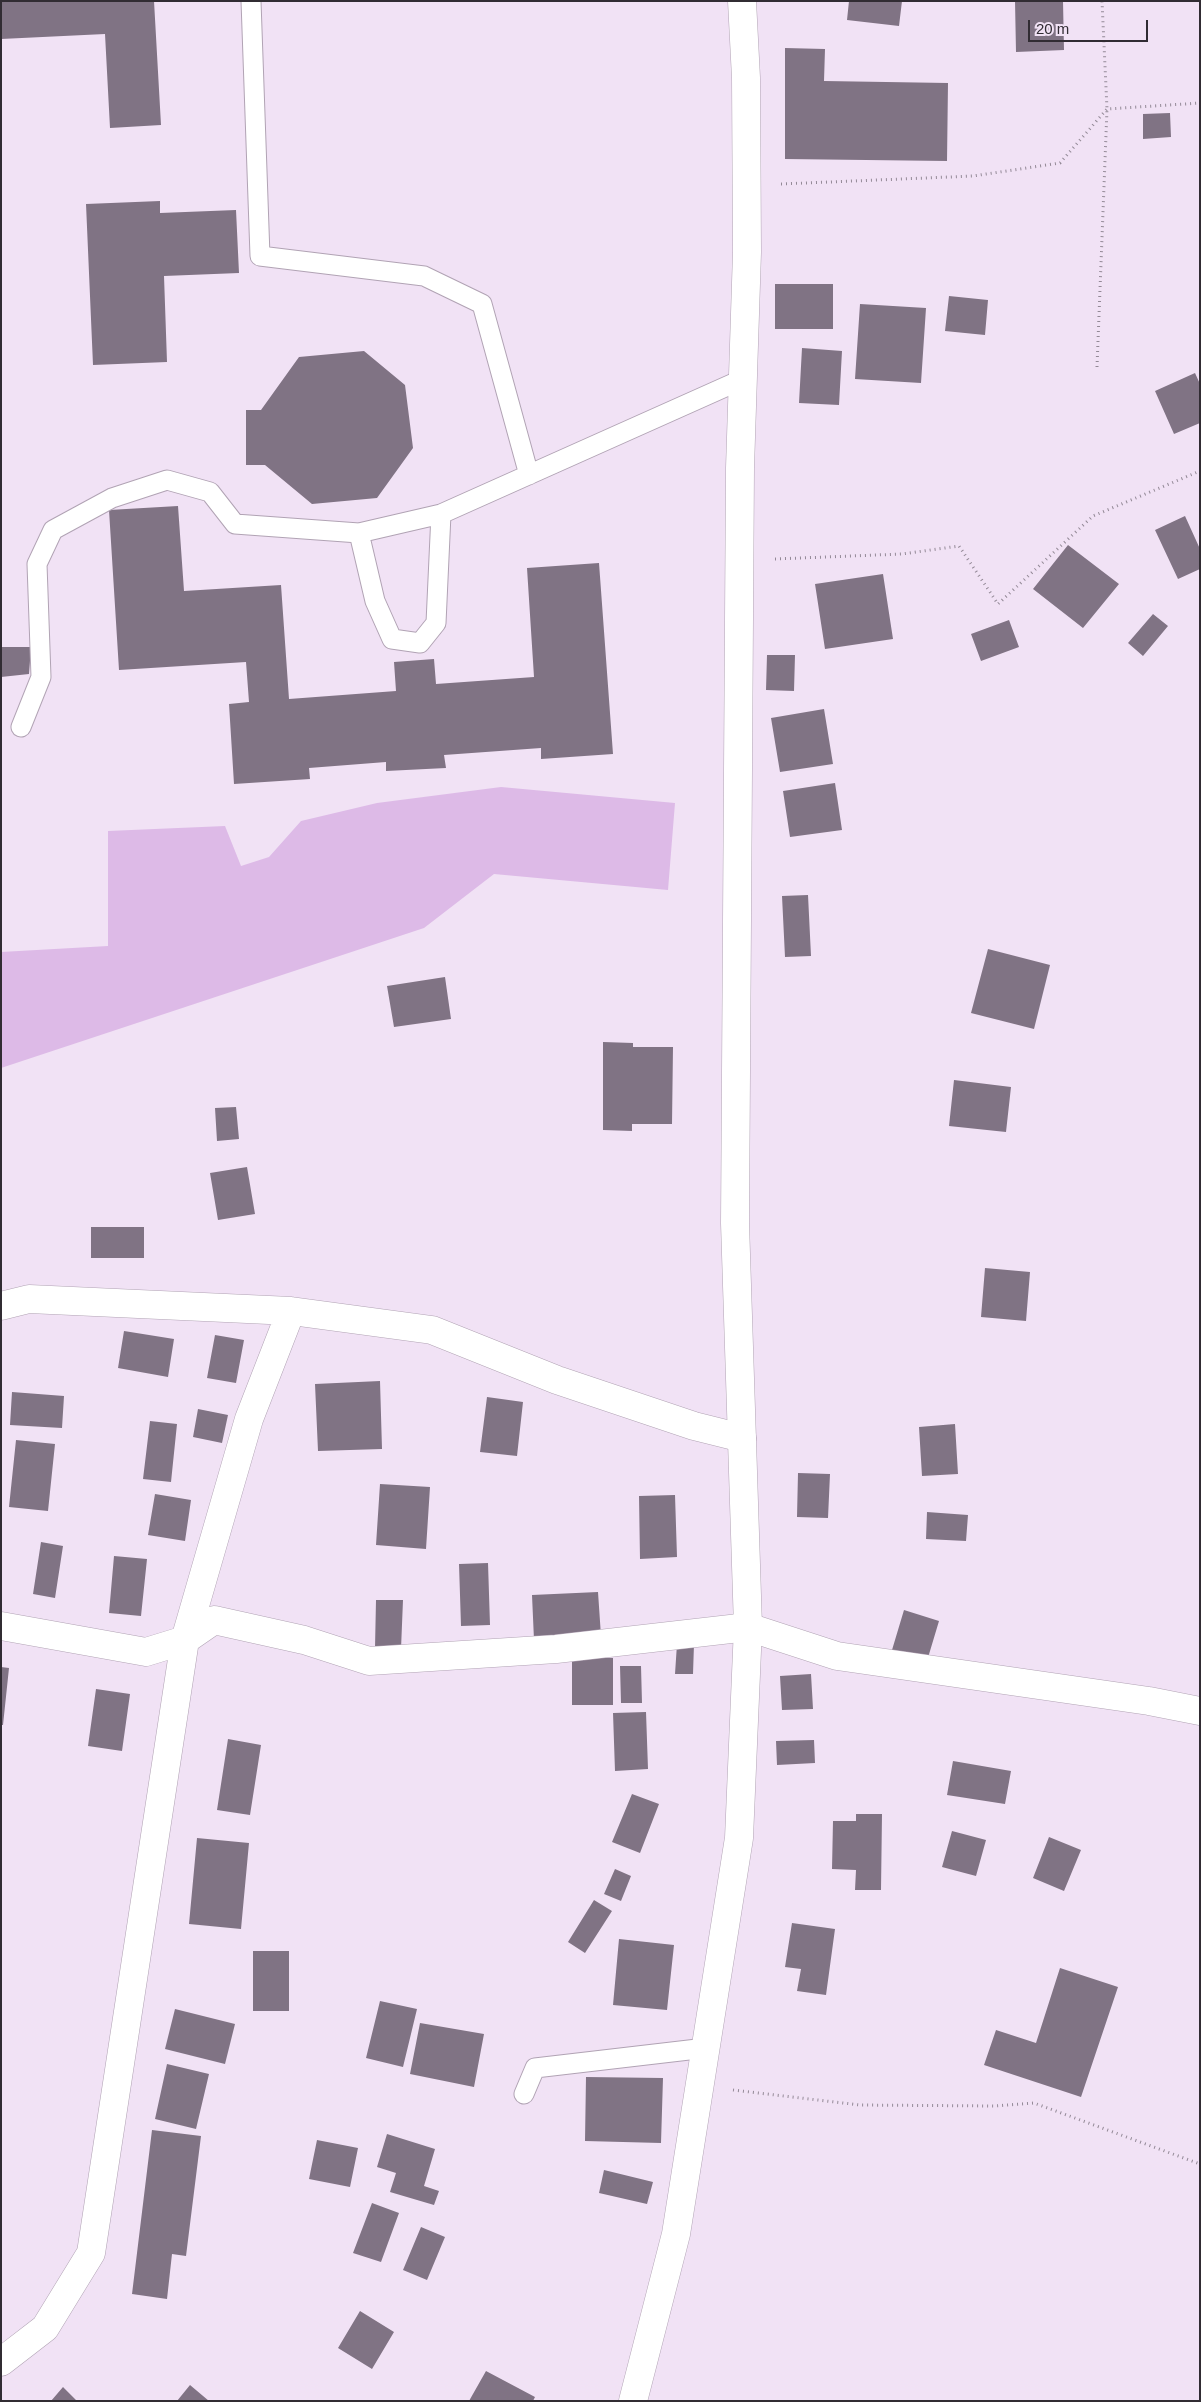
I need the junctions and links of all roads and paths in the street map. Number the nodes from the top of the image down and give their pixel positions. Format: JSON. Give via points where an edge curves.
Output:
{"nodes":[{"id":1,"x":251,"y":1,"type":"edge"},
{"id":2,"x":742,"y":1,"type":"edge"},
{"id":3,"x":1102,"y":1,"type":"edge"},
{"id":4,"x":1200,"y":103,"type":"edge"},
{"id":5,"x":1107,"y":109,"type":"junction"},
{"id":6,"x":747,"y":185,"type":"junction"},
{"id":7,"x":1097,"y":367,"type":"dead end"},
{"id":8,"x":743,"y":379,"type":"junction"},
{"id":9,"x":1200,"y":471,"type":"edge"},
{"id":10,"x":529,"y":475,"type":"junction"},
{"id":11,"x":441,"y":514,"type":"junction"},
{"id":12,"x":359,"y":533,"type":"junction"},
{"id":13,"x":739,"y":561,"type":"junction"},
{"id":14,"x":21,"y":727,"type":"dead end"},
{"id":15,"x":1,"y":1306,"type":"edge"},
{"id":16,"x":291,"y":1311,"type":"junction"},
{"id":17,"x":742,"y":1438,"type":"junction"},
{"id":18,"x":1,"y":1626,"type":"edge"},
{"id":19,"x":748,"y":1627,"type":"junction"},
{"id":20,"x":185,"y":1640,"type":"junction"},
{"id":21,"x":1200,"y":1712,"type":"edge"},
{"id":22,"x":706,"y":2048,"type":"junction"},
{"id":23,"x":701,"y":2086,"type":"junction"},
{"id":24,"x":524,"y":2094,"type":"dead end"},
{"id":25,"x":1200,"y":2164,"type":"edge"},
{"id":26,"x":1,"y":2362,"type":"edge"},
{"id":27,"x":633,"y":2401,"type":"edge"}],
"edges":[{"from":1,"to":10,"type":"lane","via":[[260,256],[424,276],[482,304]]},
{"from":2,"to":6,"type":"street"},
{"from":3,"to":5,"type":"path"},
{"from":4,"to":5,"type":"path"},
{"from":5,"to":6,"type":"path","via":[[1060,163],[973,176]]},
{"from":5,"to":7,"type":"path"},
{"from":6,"to":8,"type":"street"},
{"from":8,"to":10,"type":"lane"},
{"from":8,"to":13,"type":"street"},
{"from":9,"to":13,"type":"path","via":[[1093,516],[998,604],[959,546],[902,554]]},
{"from":10,"to":11,"type":"lane"},
{"from":11,"to":12,"type":"lane"},
{"from":11,"to":12,"type":"lane","via":[[436,623],[420,642],[392,638],[375,601]]},
{"from":12,"to":14,"type":"lane","via":[[235,524],[210,492],[167,480],[112,498],[54,530],[37,564],[41,677]]},
{"from":13,"to":17,"type":"street","via":[[735,1223]]},
{"from":15,"to":16,"type":"street","via":[[29,1299]]},
{"from":16,"to":17,"type":"street","via":[[432,1330],[557,1380],[694,1426]]},
{"from":16,"to":20,"type":"street","via":[[249,1419]]},
{"from":17,"to":19,"type":"street"},
{"from":18,"to":20,"type":"street","via":[[146,1652]]},
{"from":19,"to":20,"type":"street","via":[[556,1649],[369,1661],[304,1640],[214,1620]]},
{"from":19,"to":21,"type":"street","via":[[837,1656]]},
{"from":19,"to":22,"type":"street","via":[[739,1838]]},
{"from":20,"to":26,"type":"street","via":[[92,2253],[45,2328]]},
{"from":22,"to":23,"type":"street"},
{"from":22,"to":24,"type":"lane","via":[[536,2068]]},
{"from":23,"to":25,"type":"path","via":[[860,2105],[994,2106],[1034,2103]]},
{"from":23,"to":27,"type":"street","via":[[676,2234]]}]}
